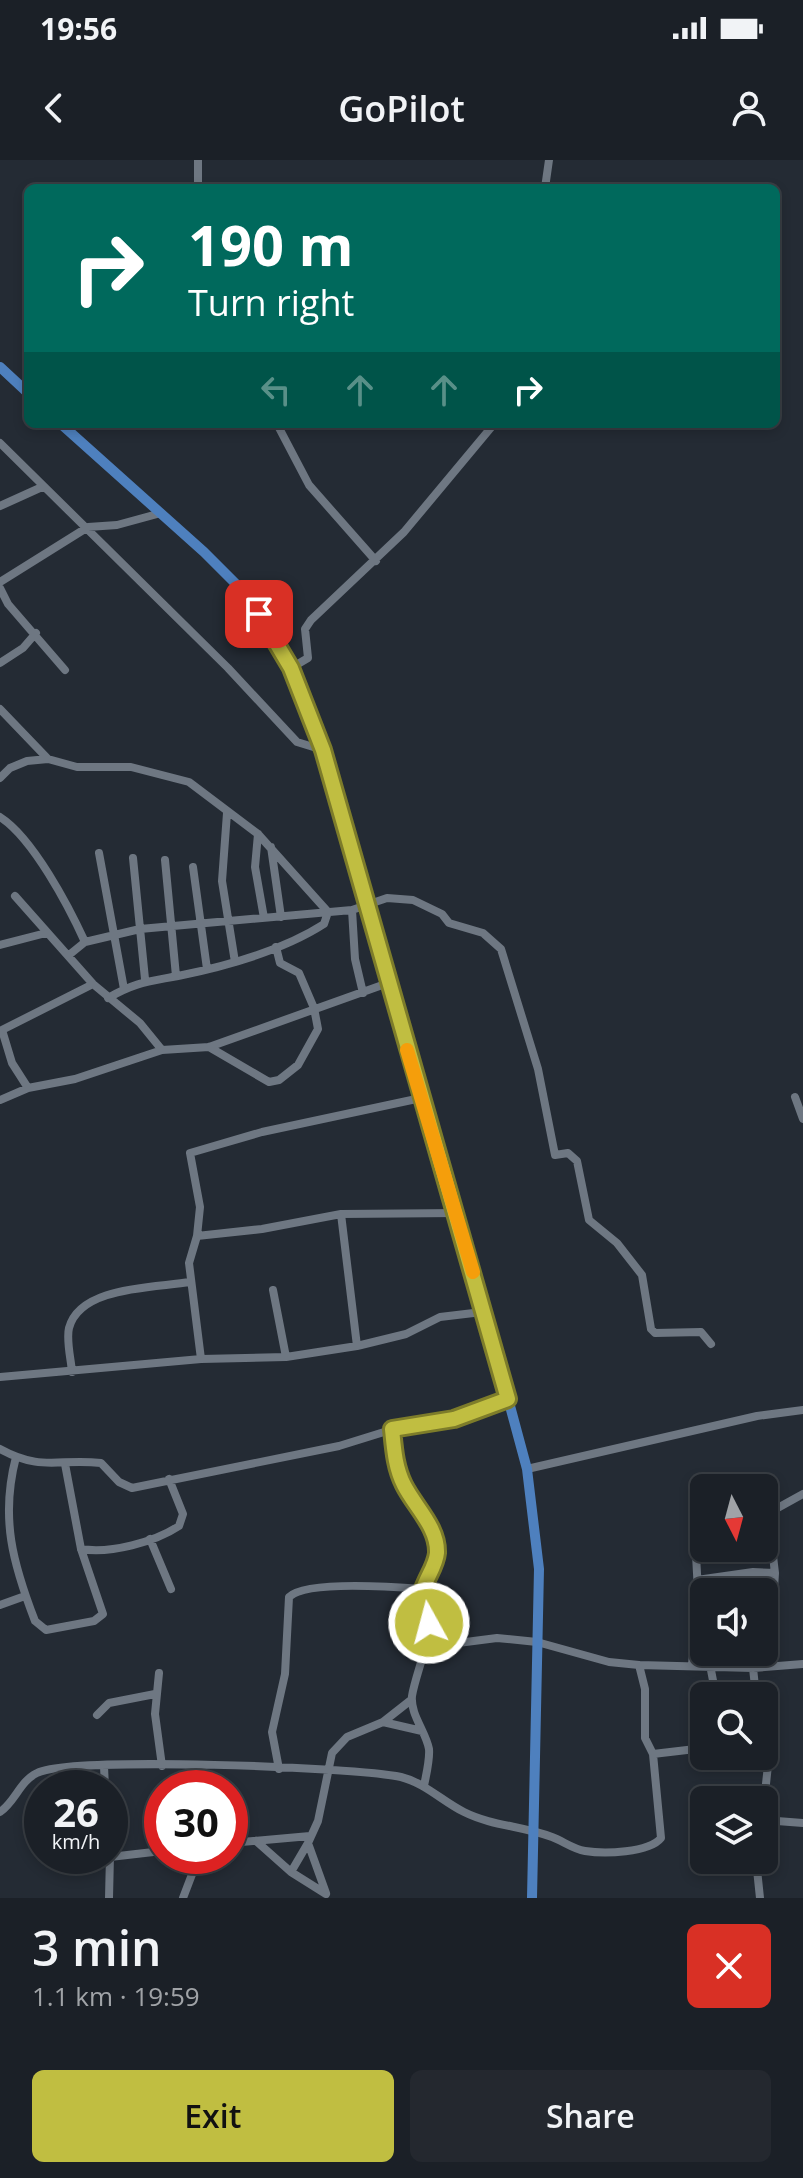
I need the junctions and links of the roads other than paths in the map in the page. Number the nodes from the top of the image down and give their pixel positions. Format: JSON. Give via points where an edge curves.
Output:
{"nodes":[{"id":1,"x":198,"y":160,"type":"edge"},
{"id":2,"x":549,"y":160,"type":"edge"},
{"id":3,"x":198,"y":184,"type":"edge"},
{"id":4,"x":546,"y":184,"type":"edge"},
{"id":5,"x":0,"y":367,"type":"edge"},
{"id":6,"x":24,"y":389,"type":"edge"},
{"id":7,"x":65,"y":428,"type":"edge"},
{"id":8,"x":279,"y":428,"type":"edge"},
{"id":9,"x":491,"y":428,"type":"edge"},
{"id":10,"x":0,"y":443,"type":"edge"},
{"id":11,"x":42,"y":487,"type":"junction"},
{"id":12,"x":0,"y":506,"type":"edge"},
{"id":13,"x":161,"y":513,"type":"junction"},
{"id":14,"x":88,"y":527,"type":"junction"},
{"id":15,"x":376,"y":561,"type":"junction"},
{"id":16,"x":0,"y":585,"type":"edge"},
{"id":17,"x":36,"y":633,"type":"junction"},
{"id":18,"x":0,"y":663,"type":"edge"},
{"id":19,"x":291,"y":668,"type":"junction"},
{"id":20,"x":65,"y":670,"type":"dead end"},
{"id":21,"x":0,"y":709,"type":"edge"},
{"id":22,"x":323,"y":750,"type":"junction"},
{"id":23,"x":48,"y":759,"type":"junction"},
{"id":24,"x":0,"y":778,"type":"edge"},
{"id":25,"x":227,"y":813,"type":"junction"},
{"id":26,"x":0,"y":817,"type":"edge"},
{"id":27,"x":258,"y":834,"type":"junction"},
{"id":28,"x":271,"y":847,"type":"junction"},
{"id":29,"x":99,"y":853,"type":"dead end"},
{"id":30,"x":133,"y":858,"type":"dead end"},
{"id":31,"x":165,"y":860,"type":"dead end"},
{"id":32,"x":193,"y":867,"type":"dead end"},
{"id":33,"x":15,"y":896,"type":"dead end"},
{"id":34,"x":366,"y":907,"type":"junction"},
{"id":35,"x":352,"y":910,"type":"junction"},
{"id":36,"x":328,"y":912,"type":"junction"},
{"id":37,"x":281,"y":917,"type":"junction"},
{"id":38,"x":264,"y":918,"type":"junction"},
{"id":39,"x":228,"y":922,"type":"junction"},
{"id":40,"x":200,"y":924,"type":"junction"},
{"id":41,"x":172,"y":927,"type":"junction"},
{"id":42,"x":140,"y":929,"type":"junction"},
{"id":43,"x":46,"y":933,"type":"junction"},
{"id":44,"x":114,"y":935,"type":"junction"},
{"id":45,"x":85,"y":942,"type":"junction"},
{"id":46,"x":0,"y":945,"type":"edge"},
{"id":47,"x":276,"y":947,"type":"junction"},
{"id":48,"x":69,"y":955,"type":"junction"},
{"id":49,"x":235,"y":962,"type":"junction"},
{"id":50,"x":207,"y":969,"type":"junction"},
{"id":51,"x":176,"y":976,"type":"junction"},
{"id":52,"x":145,"y":979,"type":"junction"},
{"id":53,"x":388,"y":983,"type":"junction"},
{"id":54,"x":93,"y":984,"type":"junction"},
{"id":55,"x":124,"y":989,"type":"junction"},
{"id":56,"x":363,"y":993,"type":"junction"},
{"id":57,"x":108,"y":998,"type":"junction"},
{"id":58,"x":314,"y":1008,"type":"junction"},
{"id":59,"x":1,"y":1030,"type":"edge"},
{"id":60,"x":209,"y":1047,"type":"junction"},
{"id":61,"x":162,"y":1050,"type":"junction"},
{"id":62,"x":28,"y":1088,"type":"junction"},
{"id":63,"x":795,"y":1097,"type":"dead end"},
{"id":64,"x":421,"y":1098,"type":"junction"},
{"id":65,"x":0,"y":1100,"type":"edge"},
{"id":66,"x":803,"y":1119,"type":"edge"},
{"id":67,"x":458,"y":1213,"type":"junction"},
{"id":68,"x":341,"y":1214,"type":"junction"},
{"id":69,"x":197,"y":1236,"type":"junction"},
{"id":70,"x":190,"y":1282,"type":"junction"},
{"id":71,"x":273,"y":1290,"type":"dead end"},
{"id":72,"x":482,"y":1312,"type":"junction"},
{"id":73,"x":711,"y":1344,"type":"dead end"},
{"id":74,"x":357,"y":1346,"type":"junction"},
{"id":75,"x":286,"y":1357,"type":"junction"},
{"id":76,"x":201,"y":1359,"type":"junction"},
{"id":77,"x":72,"y":1372,"type":"junction"},
{"id":78,"x":1,"y":1380,"type":"edge"},
{"id":79,"x":508,"y":1399,"type":"junction"},
{"id":80,"x":803,"y":1410,"type":"edge"},
{"id":81,"x":392,"y":1429,"type":"junction"},
{"id":82,"x":0,"y":1449,"type":"edge"},
{"id":83,"x":16,"y":1457,"type":"junction"},
{"id":84,"x":65,"y":1464,"type":"junction"},
{"id":85,"x":527,"y":1469,"type":"junction"},
{"id":86,"x":169,"y":1479,"type":"junction"},
{"id":87,"x":803,"y":1494,"type":"edge"},
{"id":88,"x":778,"y":1508,"type":"edge"},
{"id":89,"x":150,"y":1539,"type":"junction"},
{"id":90,"x":81,"y":1549,"type":"junction"},
{"id":91,"x":773,"y":1562,"type":"edge"},
{"id":92,"x":775,"y":1573,"type":"junction"},
{"id":93,"x":711,"y":1578,"type":"edge"},
{"id":94,"x":775,"y":1578,"type":"edge"},
{"id":95,"x":171,"y":1589,"type":"dead end"},
{"id":96,"x":423,"y":1589,"type":"junction"},
{"id":97,"x":25,"y":1596,"type":"junction"},
{"id":98,"x":0,"y":1605,"type":"edge"},
{"id":99,"x":428,"y":1637,"type":"junction"},
{"id":100,"x":537,"y":1642,"type":"junction"},
{"id":101,"x":803,"y":1664,"type":"edge"},
{"id":102,"x":639,"y":1665,"type":"junction"},
{"id":103,"x":690,"y":1665,"type":"edge"},
{"id":104,"x":778,"y":1665,"type":"edge"},
{"id":105,"x":724,"y":1666,"type":"edge"},
{"id":106,"x":769,"y":1666,"type":"edge"},
{"id":107,"x":753,"y":1668,"type":"junction"},
{"id":108,"x":159,"y":1673,"type":"dead end"},
{"id":109,"x":754,"y":1682,"type":"edge"},
{"id":110,"x":155,"y":1694,"type":"junction"},
{"id":111,"x":411,"y":1700,"type":"junction"},
{"id":112,"x":97,"y":1715,"type":"dead end"},
{"id":113,"x":383,"y":1722,"type":"junction"},
{"id":114,"x":422,"y":1731,"type":"junction"},
{"id":115,"x":690,"y":1750,"type":"edge"},
{"id":116,"x":653,"y":1754,"type":"junction"},
{"id":117,"x":104,"y":1766,"type":"junction"},
{"id":118,"x":162,"y":1766,"type":"junction"},
{"id":119,"x":279,"y":1769,"type":"junction"},
{"id":120,"x":104,"y":1770,"type":"edge"},
{"id":121,"x":329,"y":1771,"type":"junction"},
{"id":122,"x":424,"y":1786,"type":"junction"},
{"id":123,"x":0,"y":1812,"type":"edge"},
{"id":124,"x":778,"y":1821,"type":"edge"},
{"id":125,"x":803,"y":1823,"type":"edge"},
{"id":126,"x":533,"y":1833,"type":"junction"},
{"id":127,"x":309,"y":1839,"type":"junction"},
{"id":128,"x":256,"y":1841,"type":"junction"},
{"id":129,"x":248,"y":1842,"type":"edge"},
{"id":130,"x":291,"y":1872,"type":"junction"},
{"id":131,"x":110,"y":1874,"type":"edge"},
{"id":132,"x":192,"y":1874,"type":"edge"},
{"id":133,"x":757,"y":1874,"type":"edge"},
{"id":134,"x":327,"y":1896,"type":"edge"},
{"id":135,"x":109,"y":1898,"type":"edge"},
{"id":136,"x":183,"y":1898,"type":"edge"},
{"id":137,"x":532,"y":1898,"type":"edge"},
{"id":138,"x":760,"y":1898,"type":"edge"}],
"edges":[{"from":1,"to":3,"type":"street"},
{"from":2,"to":4,"type":"street"},
{"from":5,"to":6,"type":"main road"},
{"from":7,"to":13,"type":"main road"},
{"from":8,"to":15,"type":"street","via":[[309,485]]},
{"from":9,"to":15,"type":"street"},
{"from":10,"to":11,"type":"street"},
{"from":11,"to":12,"type":"street"},
{"from":11,"to":14,"type":"street"},
{"from":13,"to":14,"type":"street"},
{"from":13,"to":19,"type":"main road","via":[[246,594]]},
{"from":14,"to":16,"type":"street"},
{"from":14,"to":22,"type":"street","via":[[297,742]]},
{"from":15,"to":19,"type":"street","via":[[306,625],[308,658]]},
{"from":16,"to":17,"type":"street","via":[[8,604]]},
{"from":17,"to":18,"type":"street"},
{"from":17,"to":20,"type":"street"},
{"from":19,"to":22,"type":"main road"},
{"from":21,"to":23,"type":"street"},
{"from":22,"to":34,"type":"main road"},
{"from":23,"to":24,"type":"street","via":[[18,765]]},
{"from":23,"to":25,"type":"street","via":[[77,767],[131,767],[189,782]]},
{"from":25,"to":27,"type":"street"},
{"from":25,"to":39,"type":"street","via":[[222,881]]},
{"from":26,"to":45,"type":"street","via":[[21,836],[65,898]]},
{"from":27,"to":28,"type":"street"},
{"from":27,"to":38,"type":"street","via":[[255,867]]},
{"from":28,"to":36,"type":"street"},
{"from":28,"to":37,"type":"street"},
{"from":29,"to":44,"type":"street"},
{"from":30,"to":42,"type":"street"},
{"from":31,"to":41,"type":"street"},
{"from":32,"to":40,"type":"street"},
{"from":33,"to":43,"type":"street"},
{"from":34,"to":35,"type":"street"},
{"from":34,"to":53,"type":"main road"},
{"from":34,"to":73,"type":"street","via":[[387,898],[413,900],[449,923],[483,933],[501,949],[538,1069],[555,1155],[568,1153],[577,1161],[589,1220],[617,1243],[642,1275],[651,1329],[701,1332]]},
{"from":35,"to":36,"type":"street"},
{"from":35,"to":56,"type":"street"},
{"from":36,"to":37,"type":"street"},
{"from":36,"to":47,"type":"street","via":[[324,924]]},
{"from":37,"to":38,"type":"street"},
{"from":38,"to":39,"type":"street"},
{"from":39,"to":40,"type":"street"},
{"from":39,"to":49,"type":"street"},
{"from":40,"to":41,"type":"street"},
{"from":40,"to":50,"type":"street"},
{"from":41,"to":42,"type":"street"},
{"from":41,"to":51,"type":"street"},
{"from":42,"to":44,"type":"street"},
{"from":42,"to":52,"type":"street"},
{"from":43,"to":46,"type":"street"},
{"from":43,"to":48,"type":"street"},
{"from":44,"to":45,"type":"street"},
{"from":44,"to":55,"type":"street"},
{"from":45,"to":48,"type":"street"},
{"from":47,"to":49,"type":"street"},
{"from":47,"to":58,"type":"street","via":[[280,963],[299,973]]},
{"from":48,"to":54,"type":"street"},
{"from":49,"to":50,"type":"street"},
{"from":50,"to":51,"type":"street"},
{"from":51,"to":52,"type":"street"},
{"from":52,"to":55,"type":"street"},
{"from":53,"to":56,"type":"street"},
{"from":53,"to":64,"type":"main road"},
{"from":54,"to":57,"type":"street"},
{"from":54,"to":59,"type":"street"},
{"from":55,"to":57,"type":"street"},
{"from":56,"to":58,"type":"street"},
{"from":57,"to":61,"type":"street","via":[[140,1023]]},
{"from":58,"to":60,"type":"street"},
{"from":58,"to":60,"type":"street","via":[[316,1037],[298,1065],[279,1080],[259,1080]]},
{"from":59,"to":62,"type":"street"},
{"from":60,"to":61,"type":"street"},
{"from":61,"to":62,"type":"street","via":[[75,1079]]},
{"from":62,"to":65,"type":"street"},
{"from":63,"to":66,"type":"street"},
{"from":64,"to":67,"type":"main road"},
{"from":64,"to":69,"type":"street","via":[[190,1153],[199,1191]]},
{"from":67,"to":68,"type":"street"},
{"from":67,"to":72,"type":"main road"},
{"from":68,"to":69,"type":"street"},
{"from":68,"to":74,"type":"street"},
{"from":69,"to":70,"type":"street","via":[[189,1253]]},
{"from":70,"to":76,"type":"street"},
{"from":70,"to":77,"type":"street","via":[[93,1297],[68,1329]]},
{"from":71,"to":75,"type":"street"},
{"from":72,"to":74,"type":"street","via":[[440,1317],[406,1334]]},
{"from":72,"to":79,"type":"main road"},
{"from":74,"to":75,"type":"street"},
{"from":75,"to":76,"type":"street"},
{"from":76,"to":77,"type":"street"},
{"from":77,"to":78,"type":"street"},
{"from":79,"to":81,"type":"street","via":[[454,1419]]},
{"from":79,"to":85,"type":"main road"},
{"from":80,"to":85,"type":"street"},
{"from":81,"to":86,"type":"street","via":[[339,1446]]},
{"from":81,"to":96,"type":"street","via":[[403,1483],[430,1524],[436,1544],[437,1555]]},
{"from":82,"to":83,"type":"street"},
{"from":83,"to":84,"type":"street"},
{"from":83,"to":97,"type":"street","via":[[4,1510]]},
{"from":84,"to":86,"type":"street","via":[[101,1463],[132,1488]]},
{"from":84,"to":90,"type":"street"},
{"from":85,"to":100,"type":"main road","via":[[539,1569]]},
{"from":86,"to":89,"type":"street","via":[[182,1520],[169,1533]]},
{"from":87,"to":88,"type":"street"},
{"from":89,"to":90,"type":"street"},
{"from":89,"to":95,"type":"street"},
{"from":90,"to":97,"type":"street","via":[[101,1598],[100,1618],[39,1628]]},
{"from":91,"to":92,"type":"street"},
{"from":92,"to":93,"type":"street"},
{"from":92,"to":94,"type":"street"},
{"from":96,"to":99,"type":"street","via":[[431,1607]]},
{"from":96,"to":119,"type":"street","via":[[337,1587],[295,1591],[289,1597],[285,1674],[272,1732]]},
{"from":97,"to":98,"type":"street"},
{"from":99,"to":100,"type":"street","via":[[458,1643],[497,1638]]},
{"from":99,"to":111,"type":"street"},
{"from":100,"to":102,"type":"street"},
{"from":100,"to":126,"type":"main road"},
{"from":101,"to":104,"type":"street"},
{"from":102,"to":103,"type":"street"},
{"from":102,"to":116,"type":"street","via":[[645,1689],[645,1738]]},
{"from":105,"to":107,"type":"street"},
{"from":106,"to":107,"type":"street"},
{"from":107,"to":109,"type":"street"},
{"from":108,"to":110,"type":"street"},
{"from":110,"to":112,"type":"street","via":[[109,1703]]},
{"from":110,"to":118,"type":"street"},
{"from":111,"to":113,"type":"street"},
{"from":111,"to":114,"type":"street"},
{"from":113,"to":114,"type":"street"},
{"from":113,"to":121,"type":"street","via":[[347,1737],[332,1753]]},
{"from":114,"to":122,"type":"street","via":[[429,1749]]},
{"from":115,"to":116,"type":"street"},
{"from":116,"to":126,"type":"street","via":[[661,1838],[657,1843],[586,1851]]},
{"from":117,"to":118,"type":"street"},
{"from":117,"to":120,"type":"street"},
{"from":117,"to":123,"type":"street","via":[[35,1773]]},
{"from":118,"to":119,"type":"street"},
{"from":119,"to":121,"type":"street"},
{"from":121,"to":122,"type":"street","via":[[384,1774]]},
{"from":121,"to":127,"type":"street"},
{"from":122,"to":126,"type":"street","via":[[463,1812]]},
{"from":124,"to":125,"type":"street"},
{"from":126,"to":137,"type":"main road"},
{"from":127,"to":128,"type":"street"},
{"from":127,"to":130,"type":"street"},
{"from":127,"to":134,"type":"street"},
{"from":128,"to":129,"type":"street"},
{"from":128,"to":130,"type":"street"},
{"from":130,"to":134,"type":"street"},
{"from":131,"to":135,"type":"street"},
{"from":132,"to":136,"type":"street"},
{"from":133,"to":138,"type":"street"}]}
